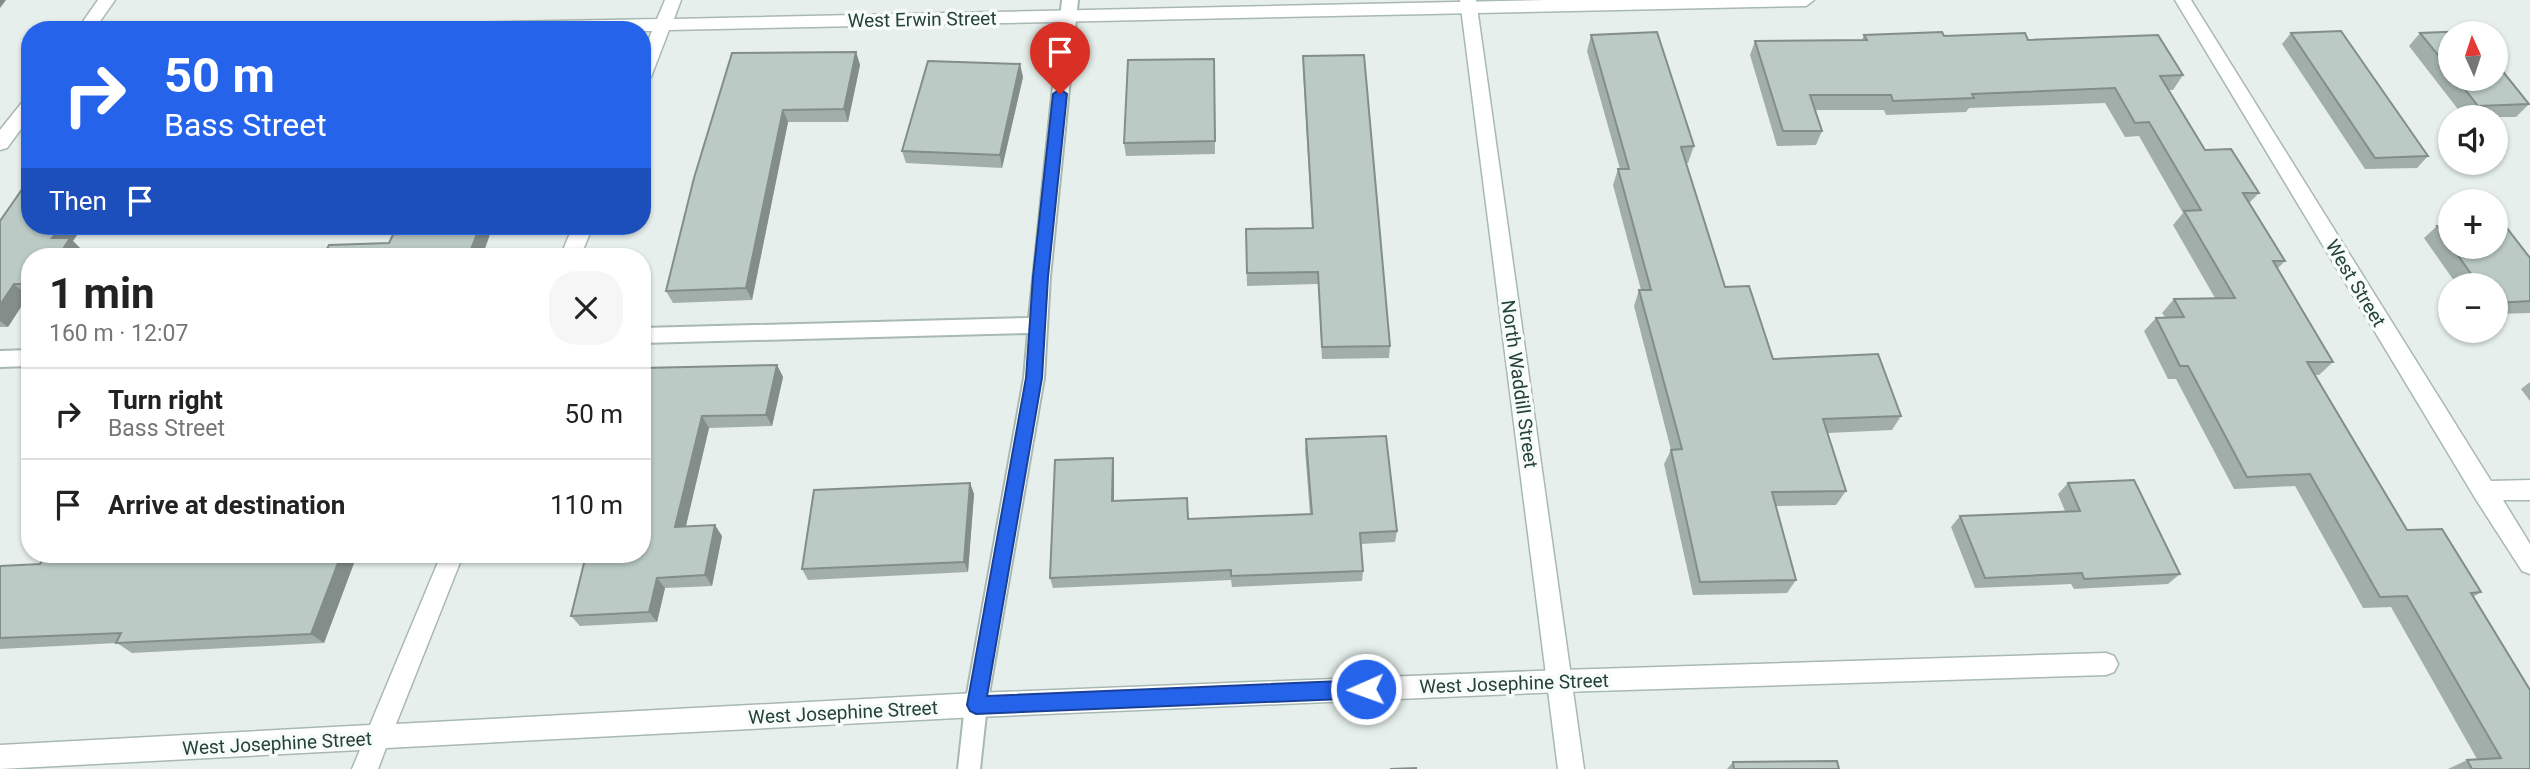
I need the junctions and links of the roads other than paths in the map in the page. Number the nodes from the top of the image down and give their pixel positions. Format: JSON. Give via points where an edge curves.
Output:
{"nodes":[{"id":1,"x":107,"y":0,"type":"edge"},
{"id":2,"x":673,"y":0,"type":"edge"},
{"id":3,"x":1806,"y":0,"type":"edge"},
{"id":4,"x":2183,"y":0,"type":"edge"},
{"id":5,"x":1469,"y":4,"type":"edge"},
{"id":6,"x":1069,"y":8,"type":"edge"},
{"id":7,"x":92,"y":21,"type":"edge"},
{"id":8,"x":651,"y":24,"type":"edge"},
{"id":9,"x":663,"y":24,"type":"junction"},
{"id":10,"x":651,"y":54,"type":"edge"},
{"id":11,"x":21,"y":115,"type":"edge"},
{"id":12,"x":0,"y":143,"type":"edge"},
{"id":13,"x":1038,"y":326,"type":"junction"},
{"id":14,"x":651,"y":336,"type":"edge"},
{"id":15,"x":21,"y":358,"type":"edge"},
{"id":16,"x":0,"y":359,"type":"edge"},
{"id":17,"x":2530,"y":490,"type":"edge"},
{"id":18,"x":2483,"y":491,"type":"junction"},
{"id":19,"x":449,"y":563,"type":"edge"},
{"id":20,"x":2530,"y":564,"type":"edge"},
{"id":21,"x":2106,"y":664,"type":"dead end"},
{"id":22,"x":1560,"y":681,"type":"junction"},
{"id":23,"x":976,"y":705,"type":"junction"},
{"id":24,"x":379,"y":737,"type":"junction"},
{"id":25,"x":0,"y":757,"type":"edge"},
{"id":26,"x":365,"y":769,"type":"edge"},
{"id":27,"x":969,"y":769,"type":"edge"},
{"id":28,"x":1571,"y":769,"type":"edge"}],
"edges":[{"from":1,"to":7,"type":"street"},
{"from":2,"to":9,"type":"street"},
{"from":3,"to":5,"type":"street","name":"West Erwin Street"},
{"from":4,"to":18,"type":"street","name":"West Street"},
{"from":5,"to":6,"type":"street","name":"West Erwin Street"},
{"from":5,"to":22,"type":"street","name":"North Waddill Street"},
{"from":6,"to":9,"type":"street","name":"West Erwin Street"},
{"from":6,"to":13,"type":"lane"},
{"from":8,"to":9,"type":"street","name":"West Erwin Street"},
{"from":9,"to":10,"type":"street"},
{"from":11,"to":12,"type":"street"},
{"from":13,"to":14,"type":"lane"},
{"from":13,"to":23,"type":"lane","via":[[1034,378]]},
{"from":15,"to":16,"type":"lane"},
{"from":17,"to":18,"type":"street"},
{"from":18,"to":20,"type":"street","name":"West Street"},
{"from":19,"to":24,"type":"street"},
{"from":21,"to":22,"type":"street","name":"West Josephine Street"},
{"from":22,"to":23,"type":"street","name":"West Josephine Street"},
{"from":22,"to":28,"type":"street","name":"North Waddill Street"},
{"from":23,"to":24,"type":"street","name":"West Josephine Street"},
{"from":23,"to":27,"type":"lane"},
{"from":24,"to":25,"type":"street","name":"West Josephine Street"},
{"from":24,"to":26,"type":"street"}]}
